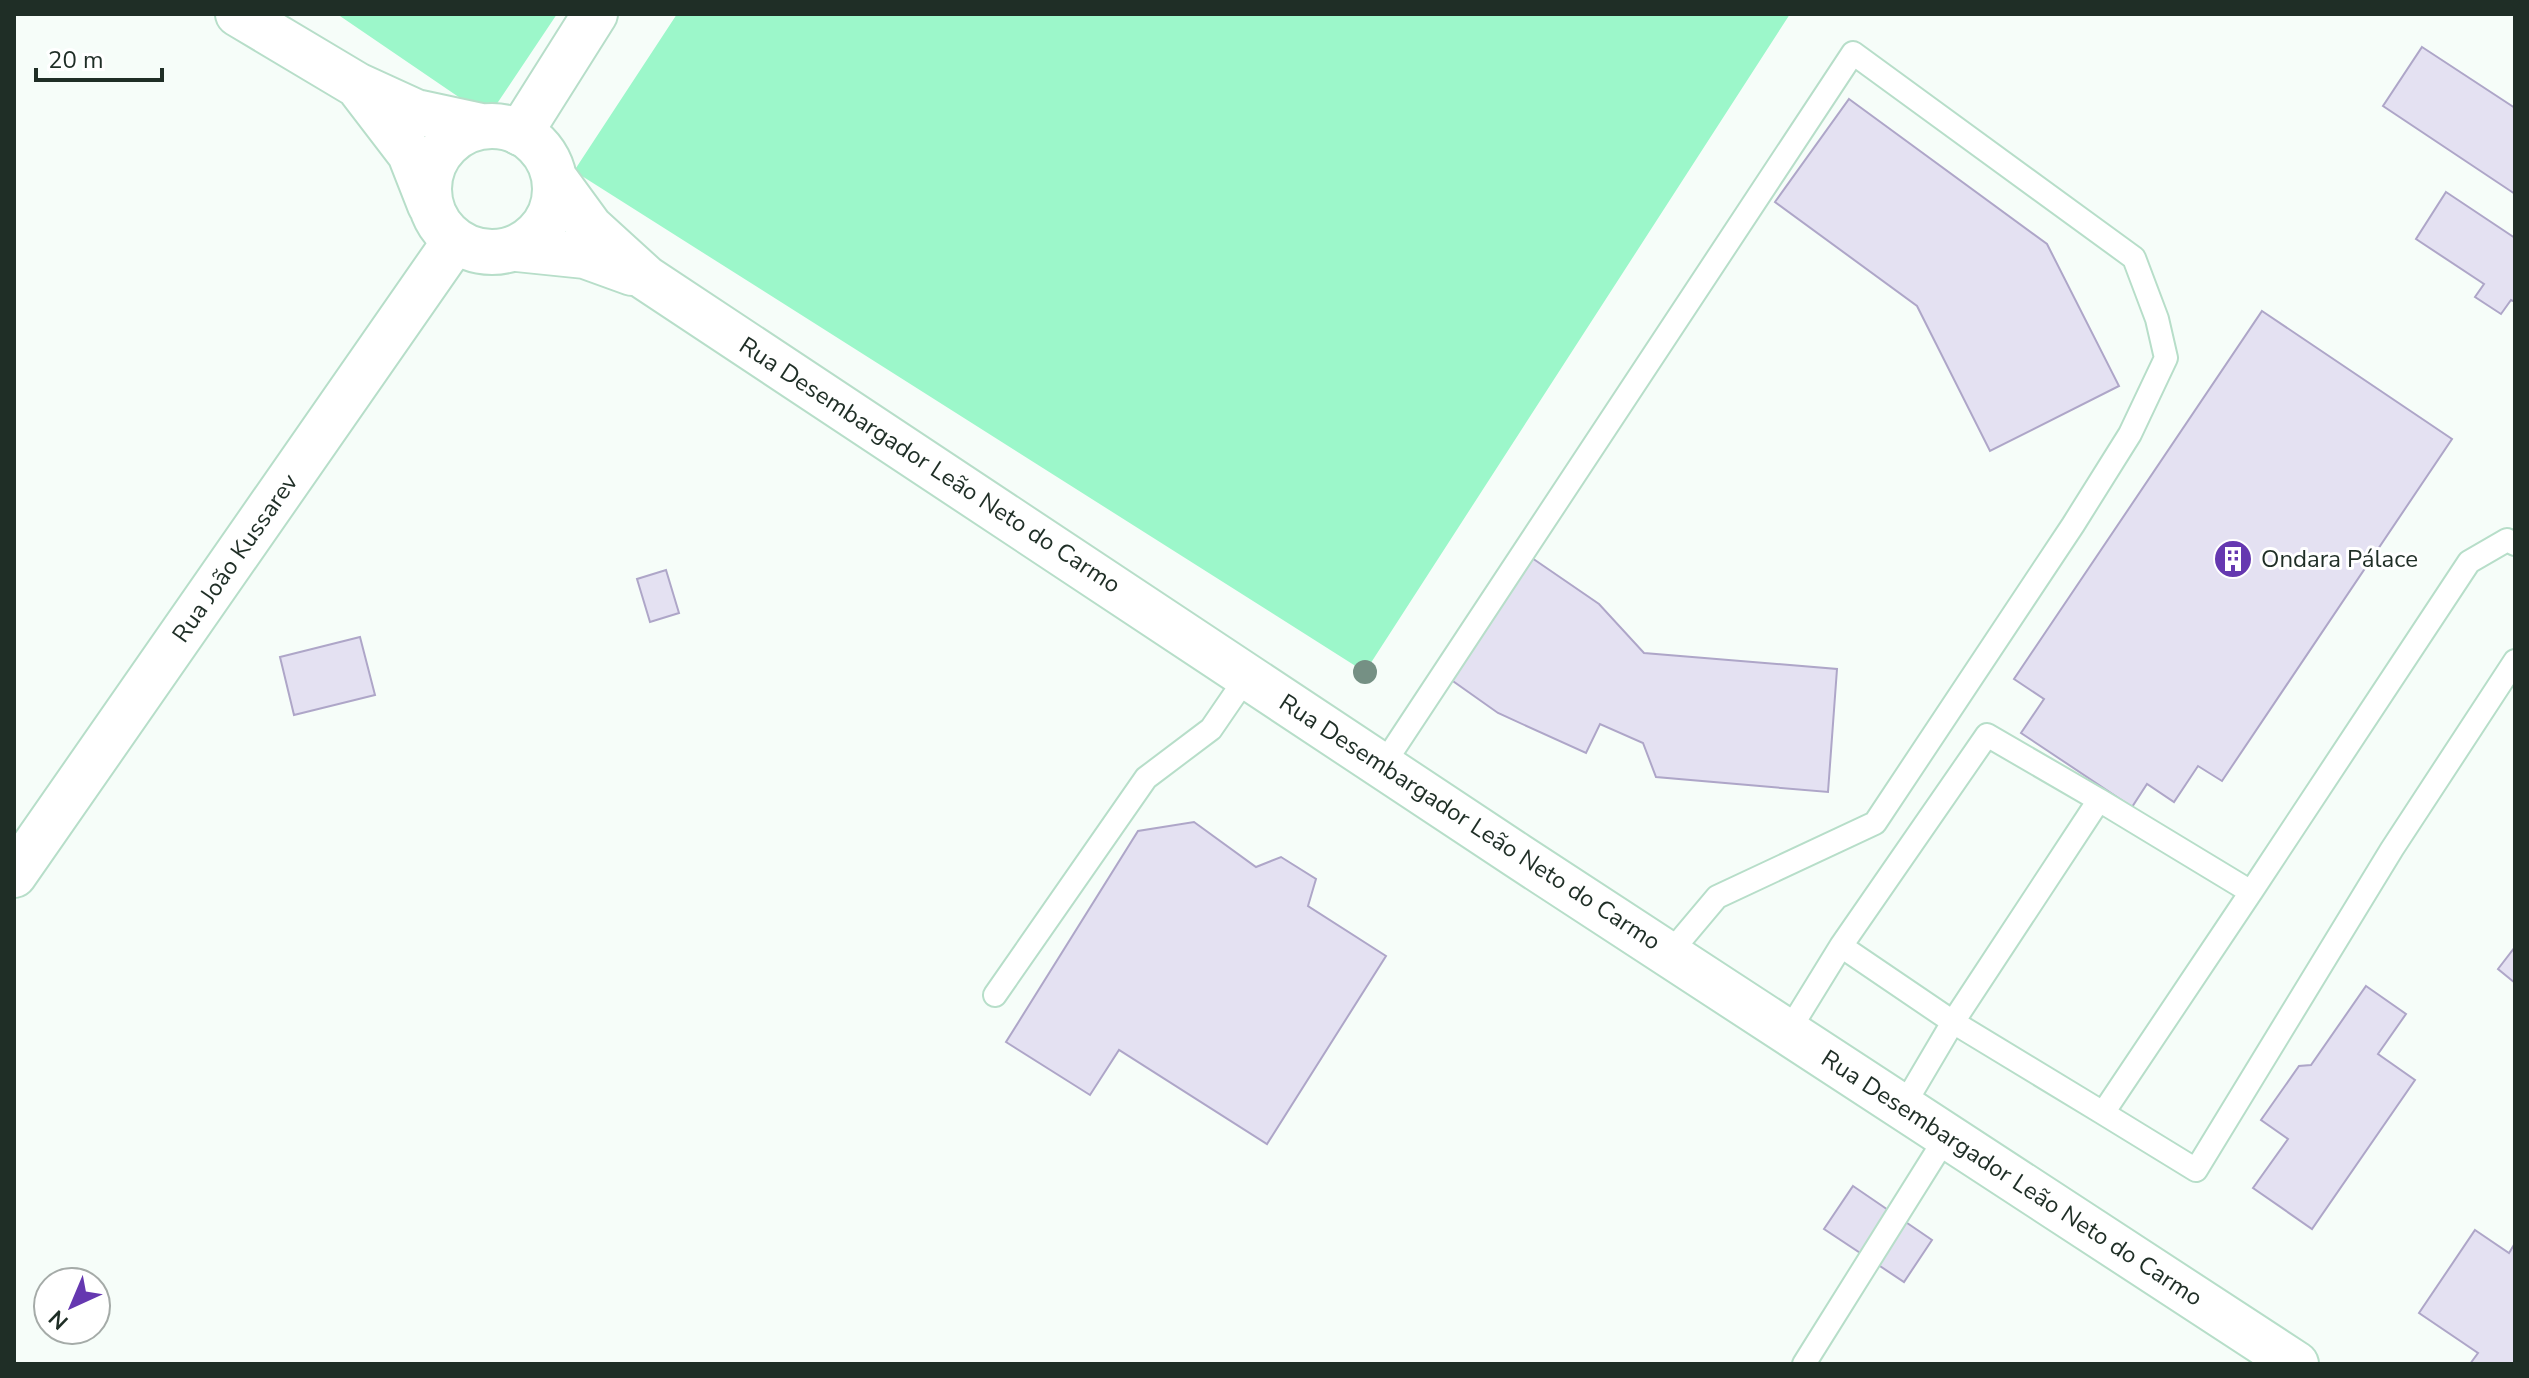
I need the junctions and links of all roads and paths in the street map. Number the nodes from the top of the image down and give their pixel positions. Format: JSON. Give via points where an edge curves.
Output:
{"nodes":[{"id":1,"x":238,"y":14,"type":"edge"},
{"id":2,"x":595,"y":14,"type":"edge"},
{"id":3,"x":357,"y":85,"type":"junction"},
{"id":4,"x":501,"y":129,"type":"junction"},
{"id":5,"x":555,"y":179,"type":"junction"},
{"id":6,"x":443,"y":224,"type":"junction"},
{"id":7,"x":517,"y":249,"type":"junction"},
{"id":8,"x":646,"y":278,"type":"junction"},
{"id":9,"x":2515,"y":544,"type":"edge"},
{"id":10,"x":2515,"y":661,"type":"edge"},
{"id":11,"x":1248,"y":675,"type":"junction"},
{"id":12,"x":1383,"y":765,"type":"junction"},
{"id":13,"x":2099,"y":800,"type":"junction"},
{"id":14,"x":14,"y":875,"type":"edge"},
{"id":15,"x":2251,"y":892,"type":"junction"},
{"id":16,"x":1841,"y":946,"type":"junction"},
{"id":17,"x":1669,"y":954,"type":"junction"},
{"id":18,"x":995,"y":995,"type":"dead end"},
{"id":19,"x":1953,"y":1022,"type":"junction"},
{"id":20,"x":1788,"y":1032,"type":"junction"},
{"id":21,"x":1904,"y":1105,"type":"junction"},
{"id":22,"x":2103,"y":1113,"type":"junction"},
{"id":23,"x":1948,"y":1134,"type":"junction"},
{"id":24,"x":1804,"y":1364,"type":"edge"},
{"id":25,"x":2296,"y":1364,"type":"edge"}],
"edges":[{"from":1,"to":3,"type":"main road"},
{"from":2,"to":4,"type":"main road"},
{"from":3,"to":4,"type":"main road","via":[[416,112]]},
{"from":3,"to":6,"type":"main road","via":[[410,154]]},
{"from":4,"to":5,"type":"main road","via":[[536,144]]},
{"from":4,"to":6,"type":"main road","via":[[462,133],[444,147],[431,175]]},
{"from":5,"to":7,"type":"main road","via":[[548,220]]},
{"from":5,"to":8,"type":"main road","name":"Rua Desembargador Leão Neto do Carmo","via":[[590,227]]},
{"from":6,"to":7,"type":"main road","via":[[475,251]]},
{"from":6,"to":14,"type":"main road","name":"Rua João Kussarev"},
{"from":7,"to":8,"type":"main road","name":"Rua Desembargador Leão Neto do Carmo","via":[[585,256]]},
{"from":8,"to":11,"type":"main road","name":"Rua Desembargador Leão Neto do Carmo"},
{"from":9,"to":15,"type":"lane","via":[[2507,540],[2469,562]]},
{"from":10,"to":22,"type":"lane","via":[[2392,849],[2196,1170]]},
{"from":11,"to":12,"type":"main road","name":"Rua Desembargador Leão Neto do Carmo"},
{"from":11,"to":18,"type":"lane","via":[[1211,729],[1146,778]]},
{"from":12,"to":17,"type":"main road","name":"Rua Desembargador Leão Neto do Carmo"},
{"from":12,"to":17,"type":"lane","via":[[1853,53],[2134,258],[2166,358],[2098,486],[1875,823],[1717,897]]},
{"from":13,"to":15,"type":"lane"},
{"from":13,"to":16,"type":"lane","via":[[1987,735]]},
{"from":13,"to":19,"type":"lane"},
{"from":15,"to":22,"type":"lane"},
{"from":16,"to":19,"type":"lane"},
{"from":16,"to":20,"type":"lane"},
{"from":17,"to":20,"type":"main road","name":"Rua Desembargador Leão Neto do Carmo"},
{"from":19,"to":21,"type":"lane"},
{"from":19,"to":22,"type":"lane"},
{"from":20,"to":21,"type":"main road","name":"Rua Desembargador Leão Neto do Carmo"},
{"from":21,"to":23,"type":"main road","name":"Rua Desembargador Leão Neto do Carmo"},
{"from":23,"to":24,"type":"lane"},
{"from":23,"to":25,"type":"main road","name":"Rua Desembargador Leão Neto do Carmo"}]}
